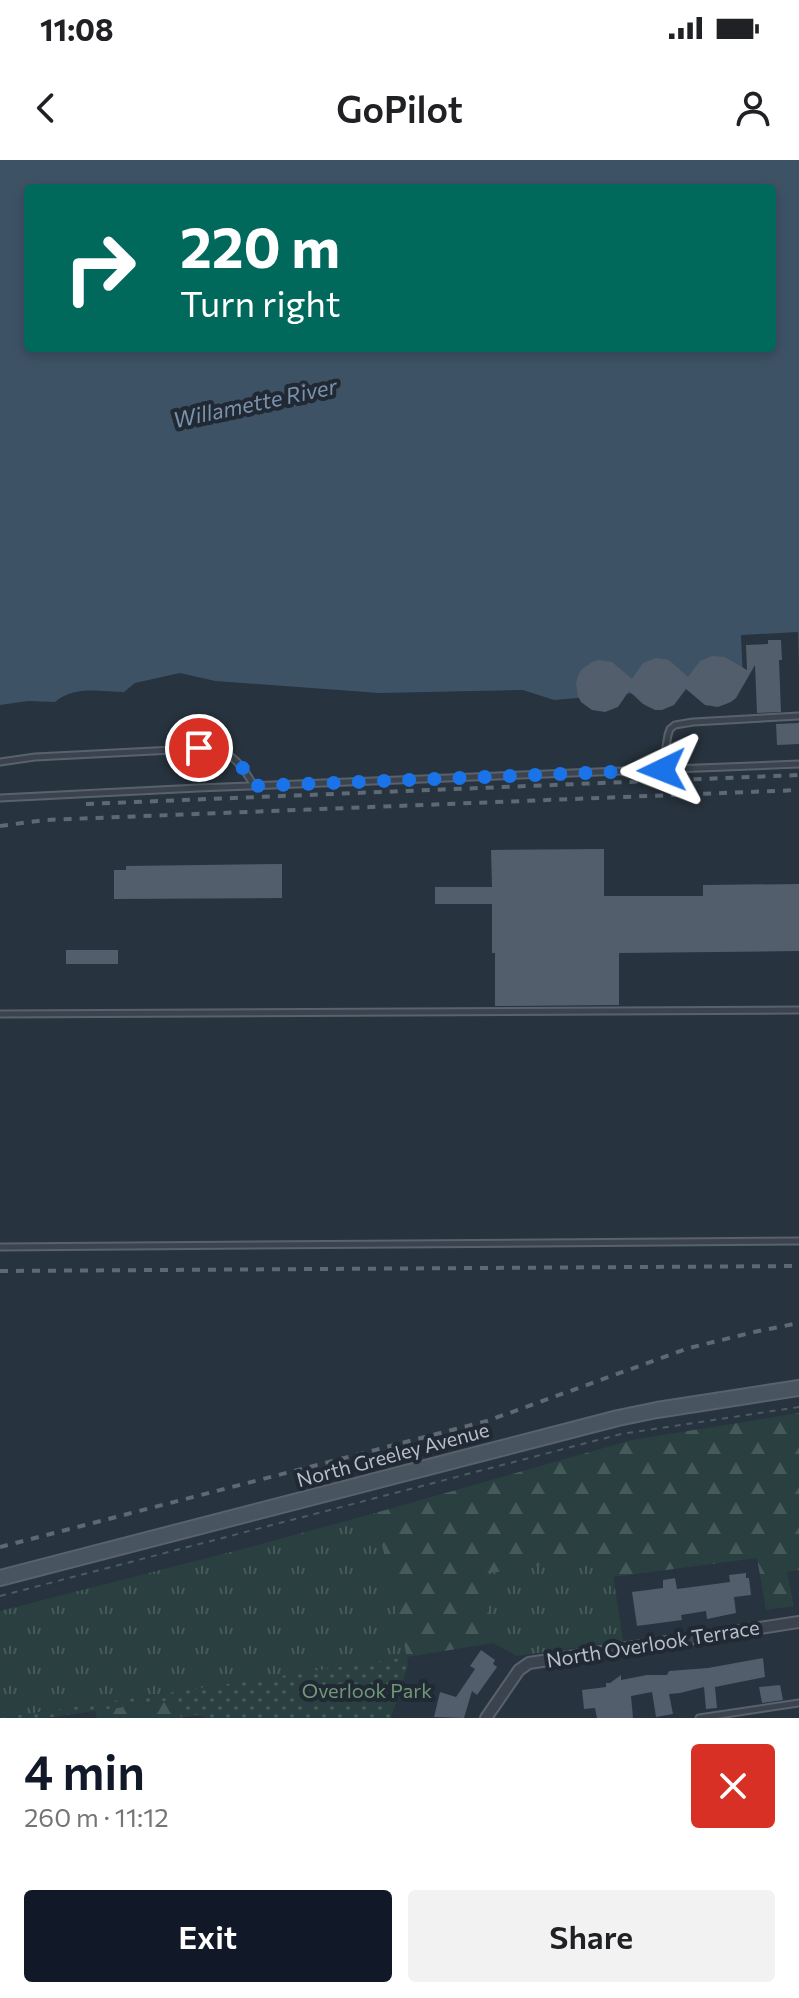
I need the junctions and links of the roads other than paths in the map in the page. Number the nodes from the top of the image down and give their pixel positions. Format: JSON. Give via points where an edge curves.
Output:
{"nodes":[{"id":1,"x":799,"y":716,"type":"edge"},
{"id":2,"x":0,"y":762,"type":"edge"},
{"id":3,"x":799,"y":764,"type":"edge"},
{"id":4,"x":662,"y":770,"type":"junction"},
{"id":5,"x":254,"y":786,"type":"junction"},
{"id":6,"x":0,"y":798,"type":"edge"},
{"id":7,"x":799,"y":1010,"type":"edge"},
{"id":8,"x":0,"y":1014,"type":"edge"},
{"id":9,"x":799,"y":1241,"type":"edge"},
{"id":10,"x":0,"y":1247,"type":"edge"},
{"id":11,"x":799,"y":1388,"type":"edge"},
{"id":12,"x":0,"y":1578,"type":"edge"},
{"id":13,"x":799,"y":1622,"type":"edge"},
{"id":14,"x":799,"y":1703,"type":"edge"},
{"id":15,"x":486,"y":1718,"type":"edge"},
{"id":16,"x":699,"y":1718,"type":"edge"}],
"edges":[{"from":1,"to":4,"type":"lane","via":[[675,725]]},
{"from":2,"to":5,"type":"lane","via":[[213,748],[232,756]]},
{"from":3,"to":4,"type":"lane"},
{"from":4,"to":5,"type":"lane"},
{"from":5,"to":6,"type":"lane"},
{"from":7,"to":8,"type":"lane"},
{"from":9,"to":10,"type":"lane"},
{"from":11,"to":12,"type":"main road","name":"North Greeley Avenue","via":[[618,1418]]},
{"from":13,"to":15,"type":"street","name":"North Overlook Terrace","via":[[529,1663]]},
{"from":14,"to":16,"type":"lane"}]}
